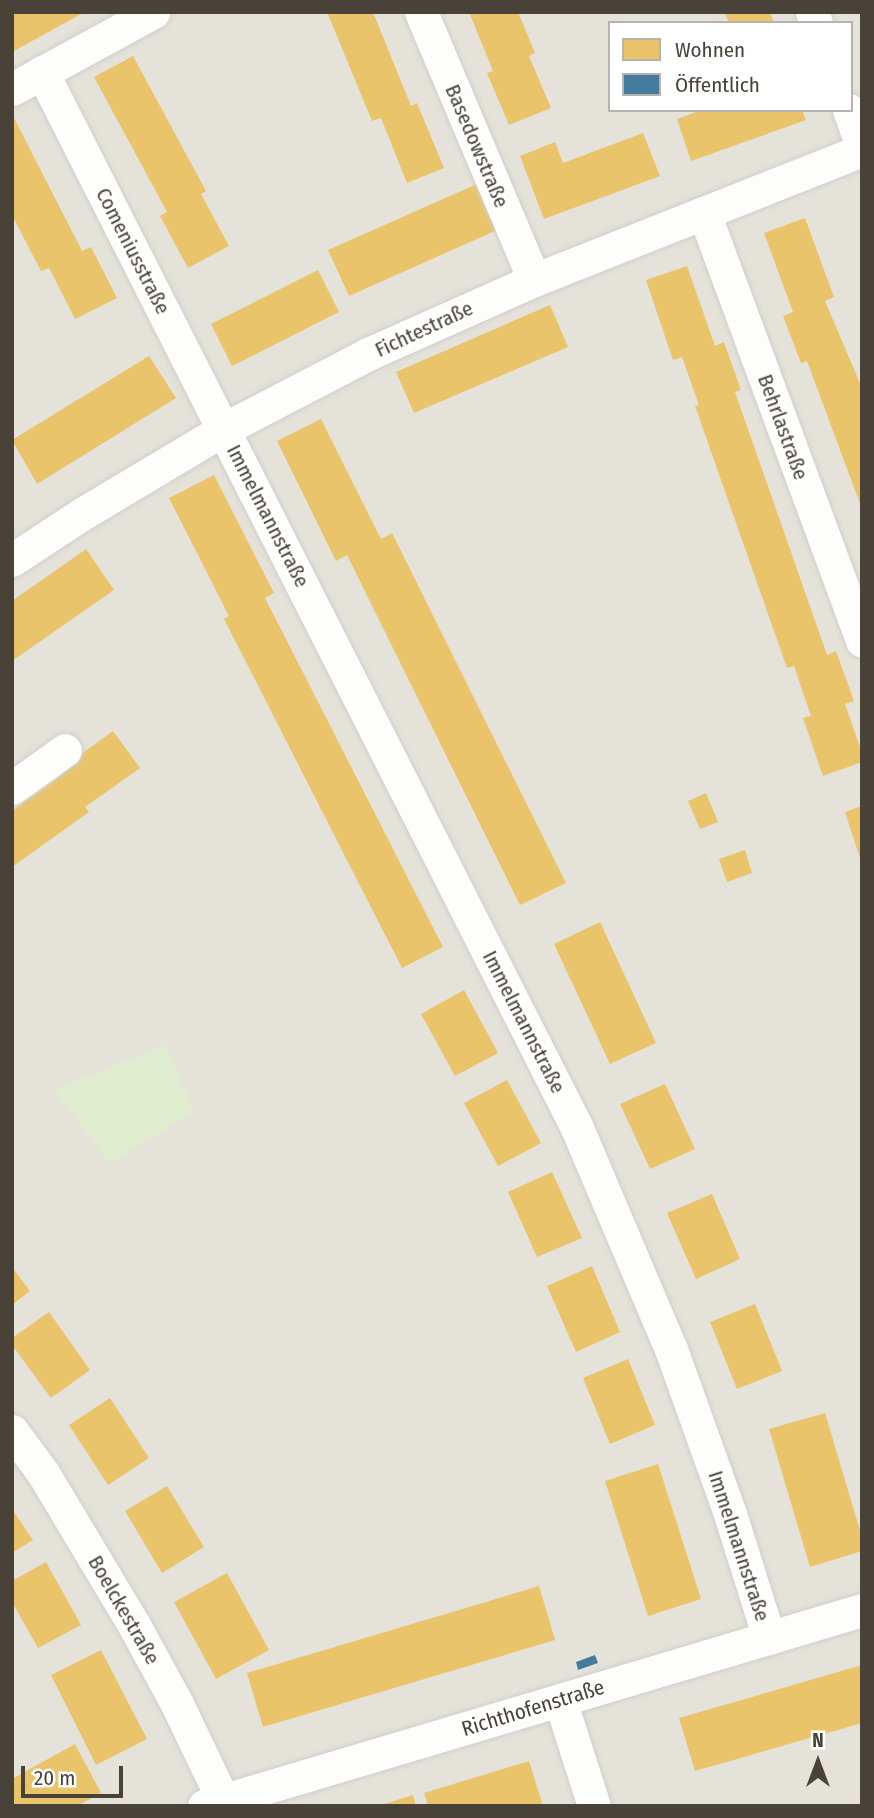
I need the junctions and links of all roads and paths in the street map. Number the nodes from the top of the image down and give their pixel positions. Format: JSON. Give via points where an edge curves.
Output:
{"nodes":[{"id":1,"x":153,"y":12,"type":"edge"},
{"id":2,"x":421,"y":12,"type":"edge"},
{"id":3,"x":42,"y":72,"type":"junction"},
{"id":4,"x":12,"y":89,"type":"edge"},
{"id":5,"x":850,"y":112,"type":"edge"},
{"id":6,"x":862,"y":145,"type":"edge"},
{"id":7,"x":862,"y":150,"type":"edge"},
{"id":8,"x":704,"y":213,"type":"junction"},
{"id":9,"x":534,"y":281,"type":"junction"},
{"id":10,"x":225,"y":429,"type":"junction"},
{"id":11,"x":12,"y":560,"type":"edge"},
{"id":12,"x":862,"y":641,"type":"edge"},
{"id":13,"x":65,"y":750,"type":"dead end"},
{"id":14,"x":12,"y":788,"type":"edge"},
{"id":15,"x":12,"y":1431,"type":"edge"},
{"id":16,"x":862,"y":1610,"type":"edge"},
{"id":17,"x":769,"y":1638,"type":"junction"},
{"id":18,"x":560,"y":1700,"type":"junction"},
{"id":19,"x":213,"y":1802,"type":"edge"},
{"id":20,"x":594,"y":1806,"type":"edge"}],
"edges":[{"from":1,"to":3,"type":"street"},
{"from":2,"to":9,"type":"street","name":"Basedowstraße"},
{"from":3,"to":4,"type":"street"},
{"from":3,"to":10,"type":"street","name":"Comeniusstraße"},
{"from":5,"to":6,"type":"street"},
{"from":7,"to":8,"type":"street","name":"Fichtestraße"},
{"from":8,"to":9,"type":"street","name":"Fichtestraße"},
{"from":8,"to":12,"type":"street","name":"Behrlastraße"},
{"from":9,"to":10,"type":"street","name":"Fichtestraße","via":[[368,354]]},
{"from":10,"to":11,"type":"street","name":"Fichtestraße"},
{"from":10,"to":17,"type":"street","name":"Immelmannstraße","via":[[539,1048],[611,1201],[704,1440]]},
{"from":13,"to":14,"type":"street"},
{"from":15,"to":19,"type":"street","name":"Boelckestraße","via":[[43,1474],[177,1704]]},
{"from":16,"to":17,"type":"street","name":"Richthofenstraße"},
{"from":17,"to":18,"type":"street","name":"Richthofenstraße"},
{"from":18,"to":19,"type":"street","name":"Richthofenstraße"},
{"from":18,"to":20,"type":"street"}]}
